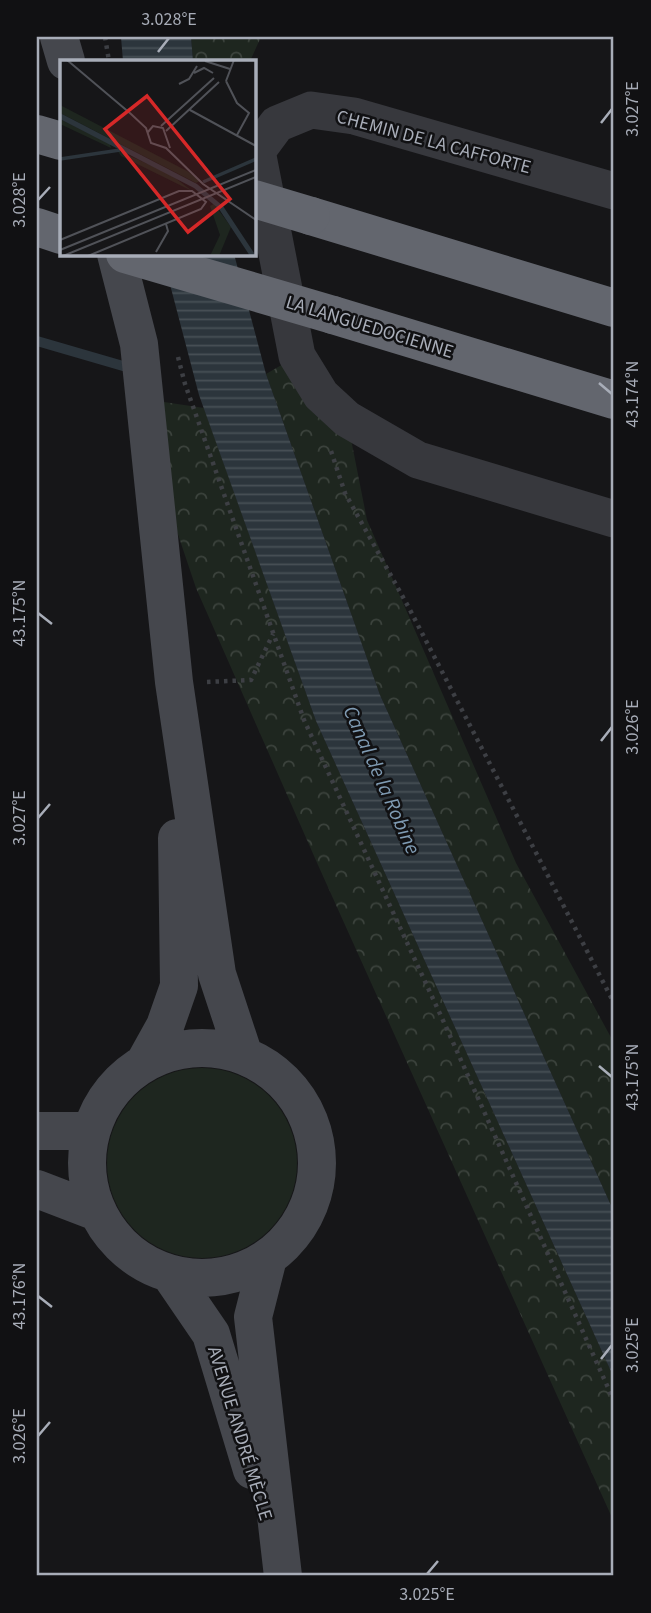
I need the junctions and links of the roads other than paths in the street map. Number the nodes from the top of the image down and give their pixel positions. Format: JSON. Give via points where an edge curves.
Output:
{"nodes":[{"id":1,"x":60,"y":37,"type":"edge"},
{"id":2,"x":66,"y":60,"type":"edge"},
{"id":3,"x":37,"y":134,"type":"edge"},
{"id":4,"x":60,"y":141,"type":"edge"},
{"id":5,"x":614,"y":191,"type":"edge"},
{"id":6,"x":256,"y":200,"type":"edge"},
{"id":7,"x":37,"y":227,"type":"edge"},
{"id":8,"x":60,"y":235,"type":"edge"},
{"id":9,"x":117,"y":256,"type":"edge"},
{"id":10,"x":132,"y":256,"type":"edge"},
{"id":11,"x":614,"y":308,"type":"edge"},
{"id":12,"x":614,"y":400,"type":"edge"},
{"id":13,"x":614,"y":519,"type":"edge"},
{"id":14,"x":174,"y":682,"type":"junction"},
{"id":15,"x":244,"y":1056,"type":"junction"},
{"id":16,"x":145,"y":1062,"type":"junction"},
{"id":17,"x":37,"y":1130,"type":"edge"},
{"id":18,"x":90,"y":1131,"type":"junction"},
{"id":19,"x":37,"y":1189,"type":"edge"},
{"id":20,"x":97,"y":1212,"type":"junction"},
{"id":21,"x":268,"y":1258,"type":"junction"},
{"id":22,"x":170,"y":1274,"type":"junction"},
{"id":23,"x":281,"y":1569,"type":"edge"}],
"edges":[{"from":1,"to":2,"type":"street"},
{"from":3,"to":4,"type":"highway"},
{"from":5,"to":13,"type":"street","name":"CHEMIN DE LA CAFFORTE","via":[[354,116],[311,110],[276,124],[257,151],[297,356],[321,395],[347,419],[418,460]]},
{"from":6,"to":11,"type":"highway","bridge":true},
{"from":7,"to":8,"type":"highway"},
{"from":9,"to":14,"type":"street","via":[[139,344]]},
{"from":10,"to":12,"type":"highway","name":"LA LANGUEDOCIENNE","bridge":true},
{"from":14,"to":15,"type":"street","via":[[217,974]]},
{"from":14,"to":16,"type":"street","via":[[179,986],[165,1026]]},
{"from":15,"to":16,"type":"street","via":[[211,1048],[177,1050]]},
{"from":15,"to":21,"type":"street","via":[[275,1074],[299,1100],[314,1133],[317,1168],[310,1203],[293,1234]]},
{"from":16,"to":18,"type":"street","via":[[121,1080],[102,1104]]},
{"from":17,"to":18,"type":"street"},
{"from":18,"to":20,"type":"street","via":[[86,1159]]},
{"from":19,"to":20,"type":"street"},
{"from":20,"to":22,"type":"street","via":[[116,1239],[140,1260]]},
{"from":21,"to":22,"type":"street","via":[[237,1273],[203,1279]]},
{"from":21,"to":23,"type":"street","name":"AVENUE ANDRÉ MÈCLE","via":[[253,1317]]},
{"from":22,"to":23,"type":"street","name":"AVENUE ANDRÉ MÈCLE","via":[[211,1334]]}]}
